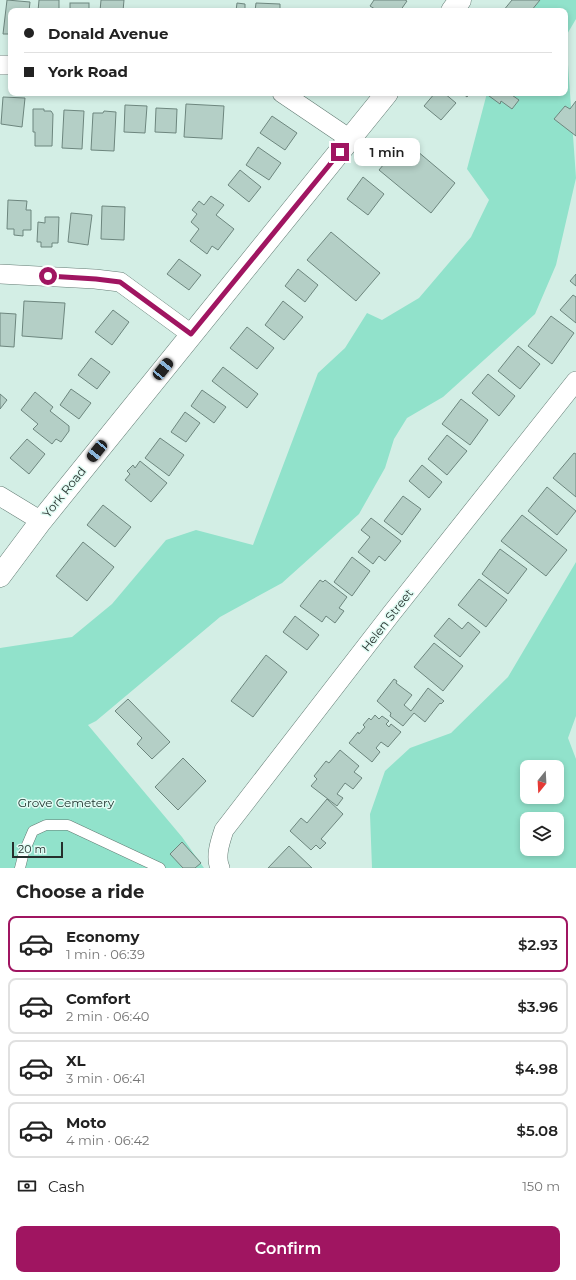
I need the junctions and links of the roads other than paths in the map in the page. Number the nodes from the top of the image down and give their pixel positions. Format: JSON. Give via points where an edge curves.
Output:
{"nodes":[{"id":1,"x":286,"y":96,"type":"edge"},
{"id":2,"x":385,"y":96,"type":"edge"},
{"id":3,"x":350,"y":139,"type":"junction"},
{"id":4,"x":0,"y":274,"type":"edge"},
{"id":5,"x":191,"y":334,"type":"junction"},
{"id":6,"x":576,"y":381,"type":"edge"},
{"id":7,"x":0,"y":496,"type":"edge"},
{"id":8,"x":41,"y":521,"type":"junction"},
{"id":9,"x":0,"y":576,"type":"edge"},
{"id":10,"x":20,"y":868,"type":"edge"},
{"id":11,"x":160,"y":868,"type":"edge"},
{"id":12,"x":220,"y":868,"type":"edge"}],
"edges":[{"from":1,"to":3,"type":"street"},
{"from":2,"to":3,"type":"street","name":"York Road"},
{"from":3,"to":5,"type":"street","name":"York Road"},
{"from":4,"to":5,"type":"street","via":[[120,282]]},
{"from":5,"to":8,"type":"street","name":"York Road"},
{"from":6,"to":12,"type":"street","name":"Helen Street","via":[[224,830],[219,845]]},
{"from":7,"to":8,"type":"street"},
{"from":8,"to":9,"type":"street","name":"York Road"},
{"from":10,"to":11,"type":"lane","via":[[33,831],[46,825],[68,825]]}]}
